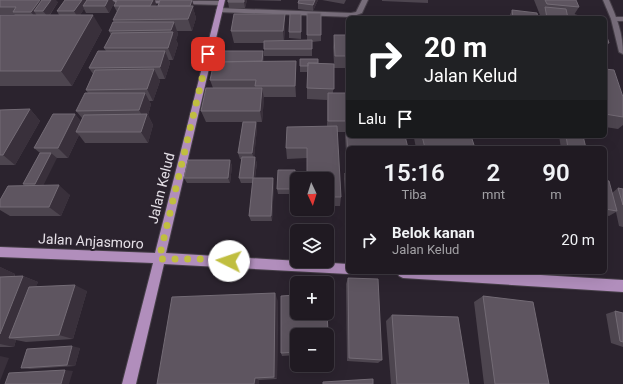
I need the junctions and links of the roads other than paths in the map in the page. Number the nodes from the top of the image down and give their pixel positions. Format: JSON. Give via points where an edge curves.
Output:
{"nodes":[{"id":1,"x":115,"y":0,"type":"edge"},
{"id":2,"x":365,"y":0,"type":"edge"},
{"id":3,"x":606,"y":0,"type":"edge"},
{"id":4,"x":221,"y":4,"type":"edge"},
{"id":5,"x":614,"y":19,"type":"junction"},
{"id":6,"x":623,"y":19,"type":"edge"},
{"id":7,"x":623,"y":52,"type":"edge"},
{"id":8,"x":0,"y":252,"type":"edge"},
{"id":9,"x":159,"y":259,"type":"junction"},
{"id":10,"x":346,"y":268,"type":"edge"},
{"id":11,"x":434,"y":274,"type":"edge"},
{"id":12,"x":623,"y":286,"type":"edge"},
{"id":13,"x":129,"y":384,"type":"edge"}],
"edges":[{"from":1,"to":4,"type":"street"},
{"from":2,"to":4,"type":"street","via":[[359,13],[346,15]]},
{"from":3,"to":5,"type":"street"},
{"from":4,"to":9,"type":"main road","name":"Jalan Kelud"},
{"from":5,"to":6,"type":"street"},
{"from":5,"to":7,"type":"street"},
{"from":8,"to":9,"type":"main road","name":"Jalan Anjasmoro"},
{"from":9,"to":10,"type":"main road","name":"Jalan Anjasmoro"},
{"from":9,"to":13,"type":"main road","name":"Jalan Kelud"},
{"from":11,"to":12,"type":"main road"}]}
